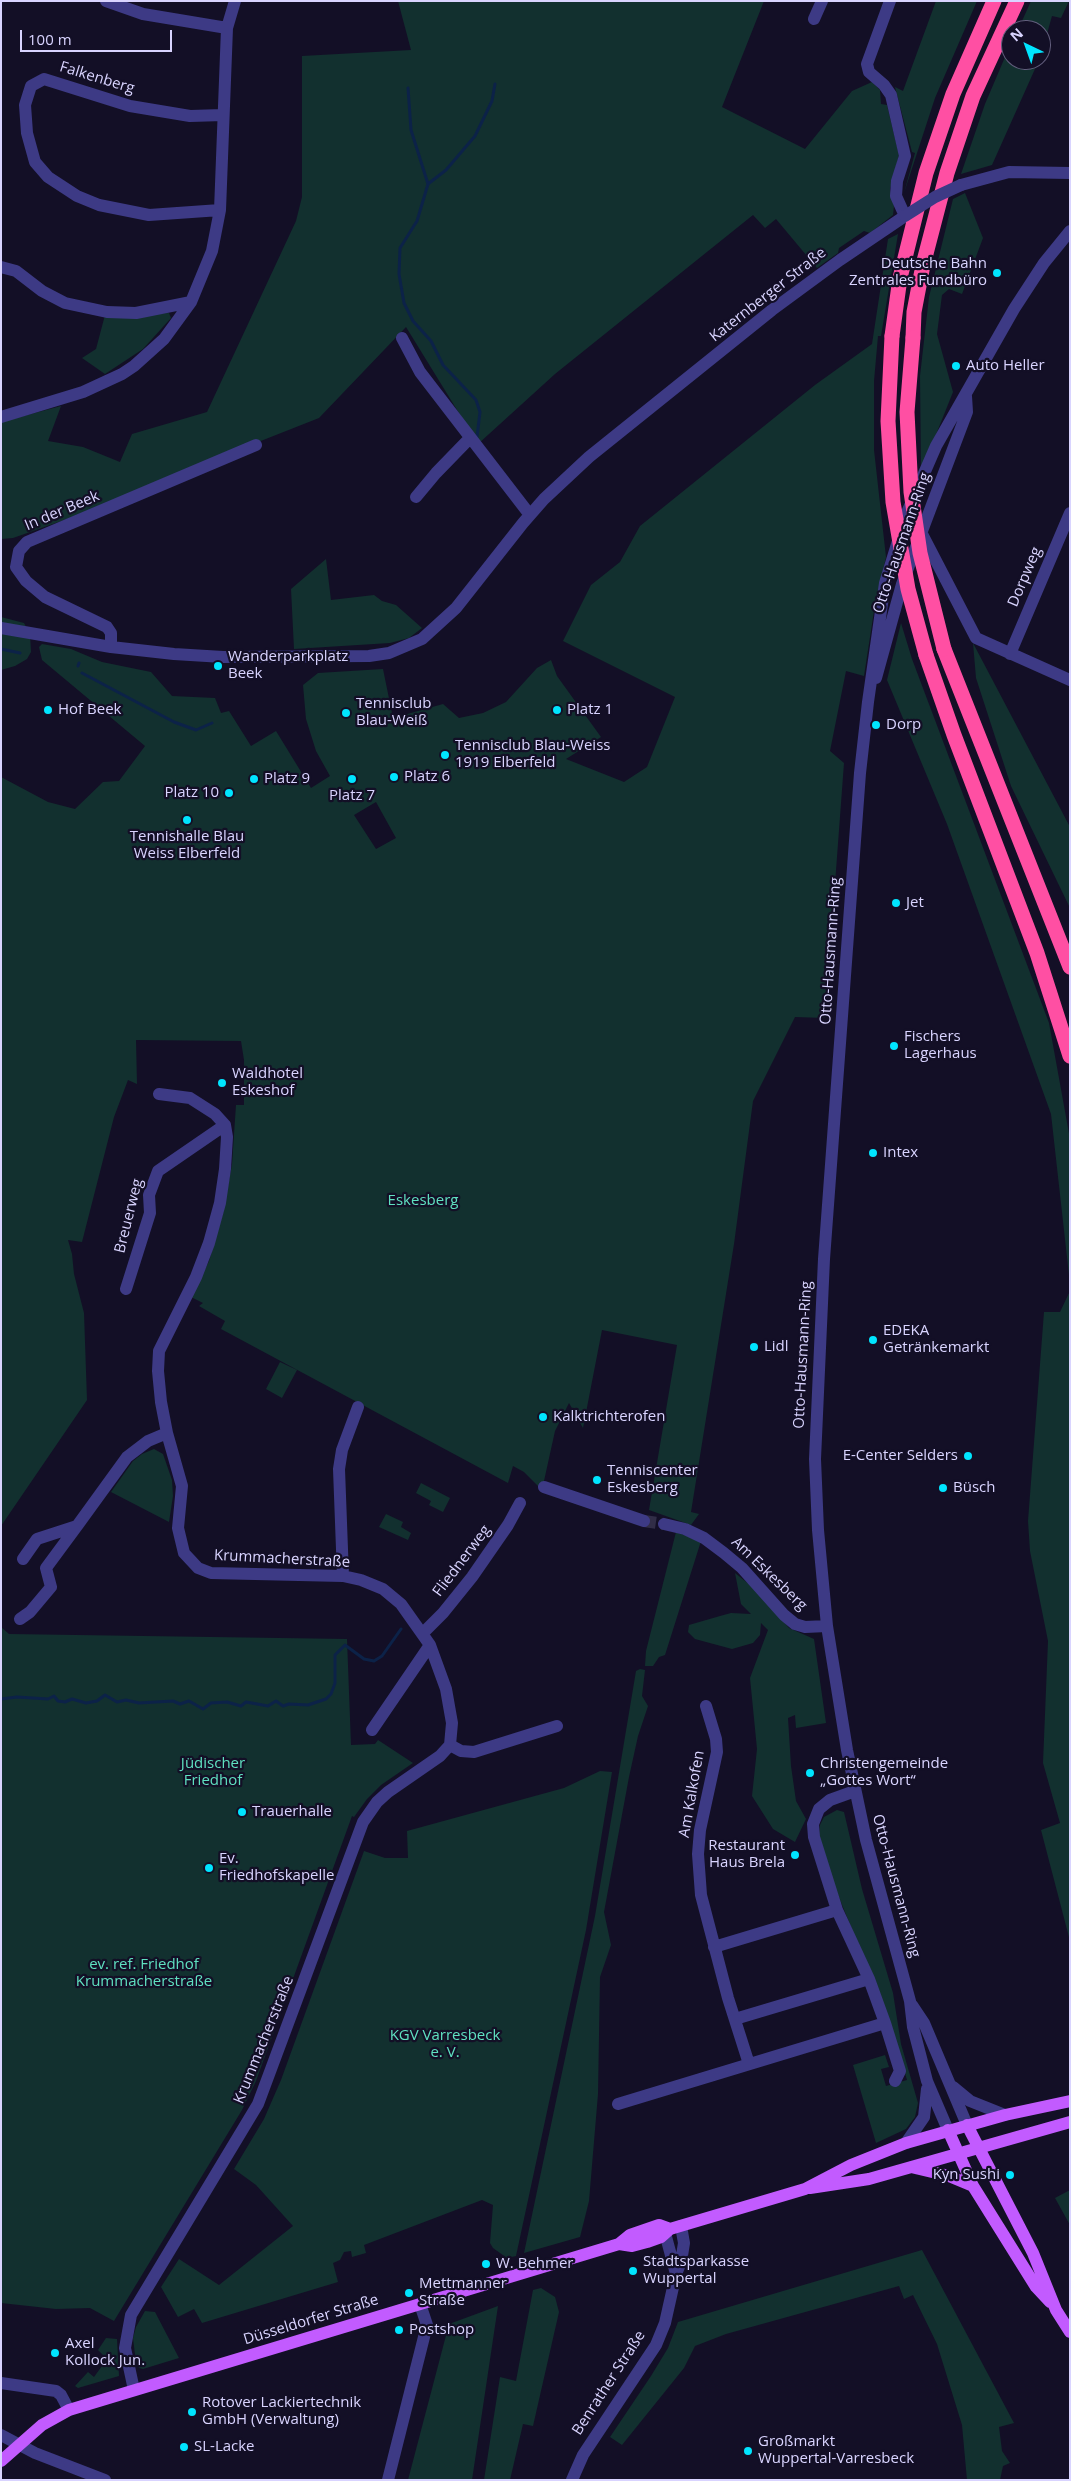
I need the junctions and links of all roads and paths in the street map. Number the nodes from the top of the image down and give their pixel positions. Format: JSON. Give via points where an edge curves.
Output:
{"nodes":[{"id":1,"x":106,"y":1,"type":"edge"},
{"id":2,"x":235,"y":1,"type":"edge"},
{"id":3,"x":822,"y":1,"type":"edge"},
{"id":4,"x":890,"y":1,"type":"edge"},
{"id":5,"x":994,"y":1,"type":"edge"},
{"id":6,"x":1017,"y":1,"type":"edge"},
{"id":7,"x":814,"y":19,"type":"dead end"},
{"id":8,"x":226,"y":28,"type":"junction"},
{"id":9,"x":223,"y":115,"type":"junction"},
{"id":10,"x":1067,"y":174,"type":"edge"},
{"id":11,"x":220,"y":210,"type":"junction"},
{"id":12,"x":906,"y":216,"type":"junction"},
{"id":13,"x":1070,"y":231,"type":"edge"},
{"id":14,"x":1,"y":267,"type":"edge"},
{"id":15,"x":191,"y":302,"type":"junction"},
{"id":16,"x":402,"y":338,"type":"dead end"},
{"id":17,"x":966,"y":396,"type":"junction"},
{"id":18,"x":3,"y":413,"type":"edge"},
{"id":19,"x":469,"y":439,"type":"junction"},
{"id":20,"x":256,"y":445,"type":"dead end"},
{"id":21,"x":416,"y":497,"type":"dead end"},
{"id":22,"x":1070,"y":513,"type":"edge"},
{"id":23,"x":530,"y":515,"type":"junction"},
{"id":24,"x":921,"y":532,"type":"junction"},
{"id":25,"x":1,"y":628,"type":"edge"},
{"id":26,"x":111,"y":647,"type":"junction"},
{"id":27,"x":1010,"y":654,"type":"junction"},
{"id":28,"x":1070,"y":680,"type":"edge"},
{"id":29,"x":868,"y":702,"type":"junction"},
{"id":30,"x":1070,"y":967,"type":"edge"},
{"id":31,"x":1070,"y":1056,"type":"edge"},
{"id":32,"x":158,"y":1094,"type":"dead end"},
{"id":33,"x":225,"y":1125,"type":"junction"},
{"id":34,"x":126,"y":1288,"type":"dead end"},
{"id":35,"x":358,"y":1407,"type":"dead end"},
{"id":36,"x":167,"y":1433,"type":"junction"},
{"id":37,"x":544,"y":1487,"type":"dead end"},
{"id":38,"x":520,"y":1503,"type":"dead end"},
{"id":39,"x":644,"y":1521,"type":"tunnel mouth"},
{"id":40,"x":664,"y":1524,"type":"tunnel mouth"},
{"id":41,"x":76,"y":1526,"type":"junction"},
{"id":42,"x":23,"y":1559,"type":"dead end"},
{"id":43,"x":343,"y":1576,"type":"junction"},
{"id":44,"x":20,"y":1619,"type":"dead end"},
{"id":45,"x":827,"y":1626,"type":"junction"},
{"id":46,"x":423,"y":1633,"type":"junction"},
{"id":47,"x":430,"y":1645,"type":"junction"},
{"id":48,"x":706,"y":1706,"type":"dead end"},
{"id":49,"x":557,"y":1726,"type":"dead end"},
{"id":50,"x":372,"y":1730,"type":"dead end"},
{"id":51,"x":450,"y":1745,"type":"junction"},
{"id":52,"x":855,"y":1791,"type":"junction"},
{"id":53,"x":837,"y":1910,"type":"junction"},
{"id":54,"x":714,"y":1947,"type":"junction"},
{"id":55,"x":869,"y":1979,"type":"junction"},
{"id":56,"x":910,"y":2001,"type":"junction"},
{"id":57,"x":735,"y":2019,"type":"junction"},
{"id":58,"x":885,"y":2023,"type":"junction"},
{"id":59,"x":749,"y":2064,"type":"junction"},
{"id":60,"x":946,"y":2078,"type":"junction"},
{"id":61,"x":895,"y":2081,"type":"dead end"},
{"id":62,"x":927,"y":2081,"type":"junction"},
{"id":63,"x":1070,"y":2101,"type":"edge"},
{"id":64,"x":618,"y":2104,"type":"dead end"},
{"id":65,"x":1005,"y":2115,"type":"junction"},
{"id":66,"x":1070,"y":2122,"type":"edge"},
{"id":67,"x":967,"y":2125,"type":"junction"},
{"id":68,"x":948,"y":2130,"type":"junction"},
{"id":69,"x":906,"y":2143,"type":"junction"},
{"id":70,"x":978,"y":2149,"type":"junction"},
{"id":71,"x":958,"y":2154,"type":"junction"},
{"id":72,"x":911,"y":2167,"type":"junction"},
{"id":73,"x":973,"y":2186,"type":"junction"},
{"id":74,"x":806,"y":2189,"type":"junction"},
{"id":75,"x":672,"y":2229,"type":"junction"},
{"id":76,"x":676,"y":2274,"type":"junction"},
{"id":77,"x":420,"y":2304,"type":"junction"},
{"id":78,"x":1056,"y":2310,"type":"junction"},
{"id":79,"x":1070,"y":2332,"type":"edge"},
{"id":80,"x":1,"y":2383,"type":"edge"},
{"id":81,"x":134,"y":2390,"type":"junction"},
{"id":82,"x":69,"y":2410,"type":"junction"},
{"id":83,"x":1,"y":2435,"type":"edge"},
{"id":84,"x":20,"y":2444,"type":"junction"},
{"id":85,"x":1,"y":2461,"type":"edge"},
{"id":86,"x":105,"y":2480,"type":"edge"},
{"id":87,"x":388,"y":2480,"type":"edge"},
{"id":88,"x":572,"y":2480,"type":"edge"}],
"edges":[{"from":1,"to":8,"type":"street","via":[[144,14]]},
{"from":2,"to":8,"type":"street"},
{"from":3,"to":7,"type":"street"},
{"from":4,"to":12,"type":"street","via":[[867,64],[869,72],[891,95],[904,149],[896,187]]},
{"from":5,"to":31,"type":"highway","bridge":true,"via":[[959,80],[926,172],[900,278],[892,336],[888,421],[893,502],[908,589],[926,655],[1037,953]]},
{"from":6,"to":30,"type":"highway","bridge":true,"via":[[974,96],[947,172],[923,265],[914,312],[907,412],[911,492],[920,553],[944,649]]},
{"from":8,"to":9,"type":"street"},
{"from":9,"to":11,"type":"street"},
{"from":9,"to":11,"type":"street","name":"Falkenberg","via":[[190,116],[130,106],[44,79],[32,86],[25,105],[27,133],[35,162],[48,177],[77,196],[99,205],[149,214]]},
{"from":10,"to":12,"type":"street","name":"Katernberger Straße","bridge":true,"via":[[1009,172],[961,185]]},
{"from":11,"to":15,"type":"street","via":[[212,251]]},
{"from":12,"to":23,"type":"street","name":"Katernberger Straße","via":[[812,280],[695,371],[589,458]]},
{"from":13,"to":17,"type":"street","name":"Otto-Hausmann-Ring","via":[[1014,309]]},
{"from":14,"to":15,"type":"street","via":[[16,271],[42,291],[65,302],[108,312],[136,313]]},
{"from":15,"to":18,"type":"street","via":[[164,339],[122,374],[84,392]]},
{"from":16,"to":19,"type":"street","via":[[420,372]]},
{"from":17,"to":24,"type":"street","name":"Otto-Hausmann-Ring","via":[[967,412]]},
{"from":17,"to":29,"type":"street","name":"Otto-Hausmann-Ring","via":[[928,463],[901,531],[881,598]]},
{"from":19,"to":21,"type":"street"},
{"from":19,"to":23,"type":"street"},
{"from":20,"to":26,"type":"street","name":"In der Beek","via":[[27,542],[19,551],[16,567],[26,581],[45,597],[107,627],[111,633]]},
{"from":22,"to":27,"type":"street","name":"Dorpweg"},
{"from":23,"to":26,"type":"street","name":"Katernberger Straße","via":[[456,608],[430,633],[407,647],[370,656],[223,656]]},
{"from":24,"to":27,"type":"street","via":[[974,635],[980,641]]},
{"from":24,"to":29,"type":"street","name":"Otto-Hausmann-Ring","via":[[902,584]]},
{"from":25,"to":26,"type":"street"},
{"from":27,"to":28,"type":"street"},
{"from":29,"to":45,"type":"street","name":"Otto-Hausmann-Ring","via":[[819,1352],[815,1459],[818,1538]]},
{"from":32,"to":33,"type":"street","via":[[190,1098],[215,1114]]},
{"from":33,"to":34,"type":"street","name":"Breuerweg","via":[[158,1171],[149,1195],[150,1213]]},
{"from":33,"to":36,"type":"street","name":"Krummacherstraße","via":[[225,1169],[209,1243],[159,1351],[158,1371]]},
{"from":35,"to":43,"type":"street","via":[[342,1450],[339,1469]]},
{"from":36,"to":41,"type":"street","via":[[148,1441],[127,1457]]},
{"from":36,"to":43,"type":"street","name":"Krummacherstraße","via":[[182,1486],[179,1541],[188,1559],[198,1568],[224,1575]]},
{"from":37,"to":39,"type":"street"},
{"from":38,"to":46,"type":"street","name":"Fliednerweg","via":[[472,1577]]},
{"from":40,"to":45,"type":"street","name":"Am Eskesberg","via":[[704,1538],[724,1553],[795,1624]]},
{"from":41,"to":42,"type":"street","via":[[37,1539]]},
{"from":41,"to":44,"type":"street","via":[[46,1568],[50,1587],[30,1612]]},
{"from":43,"to":46,"type":"street","name":"Krummacherstraße","via":[[361,1580],[390,1594]]},
{"from":45,"to":52,"type":"street","name":"Otto-Hausmann-Ring"},
{"from":46,"to":47,"type":"street","name":"Krummacherstraße"},
{"from":47,"to":50,"type":"street"},
{"from":47,"to":51,"type":"street","name":"Krummacherstraße","via":[[450,1704]]},
{"from":48,"to":54,"type":"street","name":"Am Kalkofen","via":[[717,1752],[698,1854],[701,1895]]},
{"from":49,"to":51,"type":"street","via":[[474,1752],[460,1751]]},
{"from":51,"to":81,"type":"street","name":"Krummacherstraße","via":[[440,1756],[383,1796],[363,1822],[258,2104],[131,2315],[125,2348]]},
{"from":52,"to":53,"type":"street","via":[[825,1804],[813,1824],[814,1837]]},
{"from":52,"to":56,"type":"street","name":"Otto-Hausmann-Ring"},
{"from":53,"to":54,"type":"street"},
{"from":53,"to":55,"type":"street"},
{"from":54,"to":57,"type":"street","name":"Am Kalkofen"},
{"from":55,"to":57,"type":"street"},
{"from":55,"to":58,"type":"street"},
{"from":56,"to":60,"type":"street","name":"Otto-Hausmann-Ring","via":[[924,2023]]},
{"from":56,"to":62,"type":"street","name":"Otto-Hausmann-Ring"},
{"from":57,"to":59,"type":"street","name":"Am Kalkofen"},
{"from":58,"to":59,"type":"street"},
{"from":58,"to":61,"type":"street","via":[[900,2071]]},
{"from":59,"to":64,"type":"street"},
{"from":60,"to":65,"type":"street","via":[[963,2097]]},
{"from":60,"to":67,"type":"street","name":"Otto-Hausmann-Ring"},
{"from":62,"to":68,"type":"street","name":"Otto-Hausmann-Ring"},
{"from":62,"to":69,"type":"street","via":[[924,2117]]},
{"from":63,"to":65,"type":"main road","name":"Düsseldorfer Straße"},
{"from":65,"to":67,"type":"main road","name":"Düsseldorfer Straße"},
{"from":66,"to":70,"type":"main road","name":"Düsseldorfer Straße"},
{"from":67,"to":68,"type":"main road","name":"Düsseldorfer Straße"},
{"from":67,"to":70,"type":"main road"},
{"from":68,"to":69,"type":"main road","name":"Düsseldorfer Straße"},
{"from":68,"to":71,"type":"main road"},
{"from":69,"to":74,"type":"main road","name":"Düsseldorfer Straße","via":[[851,2164]]},
{"from":70,"to":71,"type":"main road","name":"Düsseldorfer Straße"},
{"from":70,"to":78,"type":"main road","via":[[1034,2253]]},
{"from":71,"to":72,"type":"main road","name":"Düsseldorfer Straße"},
{"from":71,"to":73,"type":"main road"},
{"from":72,"to":73,"type":"main road","via":[[949,2176]]},
{"from":72,"to":74,"type":"main road","name":"Düsseldorfer Straße","via":[[869,2179]]},
{"from":73,"to":78,"type":"main road","via":[[1036,2286]]},
{"from":74,"to":75,"type":"main road","name":"Düsseldorfer Straße"},
{"from":75,"to":76,"type":"street","name":"Benrather Straße"},
{"from":75,"to":76,"type":"street","name":"Benrather Straße","via":[[684,2243]]},
{"from":75,"to":77,"type":"main road","name":"Düsseldorfer Straße","via":[[659,2225],[630,2235],[619,2244]]},
{"from":76,"to":88,"type":"street","name":"Benrather Straße","via":[[665,2323],[656,2345],[583,2455]]},
{"from":77,"to":81,"type":"main road","name":"Düsseldorfer Straße"},
{"from":77,"to":87,"type":"street","via":[[427,2325]]},
{"from":78,"to":79,"type":"main road"},
{"from":80,"to":82,"type":"street","via":[[56,2391]]},
{"from":81,"to":82,"type":"main road","name":"Düsseldorfer Straße"},
{"from":82,"to":84,"type":"main road","name":"Düsseldorfer Straße","via":[[42,2425]]},
{"from":83,"to":84,"type":"street"},
{"from":84,"to":85,"type":"main road","name":"Düsseldorfer Straße"},
{"from":84,"to":86,"type":"street"}]}
